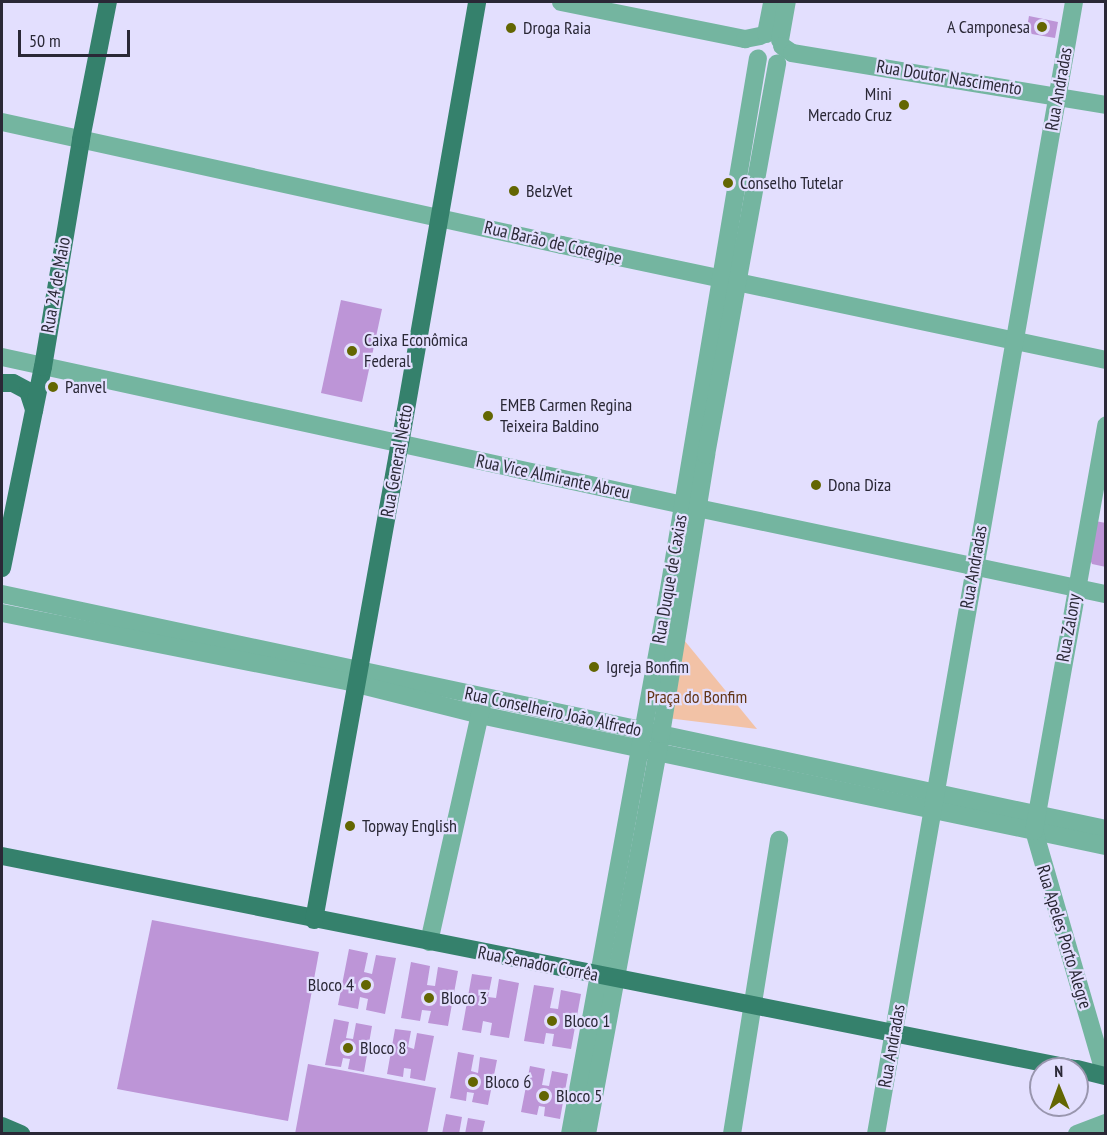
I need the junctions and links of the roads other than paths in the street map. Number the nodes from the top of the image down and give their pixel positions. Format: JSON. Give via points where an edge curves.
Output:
{"nodes":[{"id":1,"x":108,"y":2,"type":"edge"},
{"id":2,"x":477,"y":2,"type":"edge"},
{"id":3,"x":561,"y":2,"type":"edge"},
{"id":4,"x":772,"y":2,"type":"edge"},
{"id":5,"x":788,"y":2,"type":"edge"},
{"id":6,"x":1074,"y":2,"type":"edge"},
{"id":7,"x":770,"y":48,"type":"junction"},
{"id":8,"x":1059,"y":95,"type":"junction"},
{"id":9,"x":1106,"y":105,"type":"edge"},
{"id":10,"x":2,"y":122,"type":"edge"},
{"id":11,"x":81,"y":139,"type":"junction"},
{"id":12,"x":439,"y":216,"type":"junction"},
{"id":13,"x":730,"y":281,"type":"junction"},
{"id":14,"x":1013,"y":341,"type":"junction"},
{"id":15,"x":2,"y":357,"type":"edge"},
{"id":16,"x":1106,"y":360,"type":"edge"},
{"id":17,"x":43,"y":367,"type":"junction"},
{"id":18,"x":2,"y":383,"type":"edge"},
{"id":19,"x":34,"y":410,"type":"junction"},
{"id":20,"x":1106,"y":425,"type":"edge"},
{"id":21,"x":400,"y":444,"type":"junction"},
{"id":22,"x":1102,"y":462,"type":"edge"},
{"id":23,"x":691,"y":507,"type":"junction"},
{"id":24,"x":2,"y":568,"type":"edge"},
{"id":25,"x":974,"y":568,"type":"junction"},
{"id":26,"x":1076,"y":588,"type":"junction"},
{"id":27,"x":2,"y":594,"type":"edge"},
{"id":28,"x":1106,"y":594,"type":"edge"},
{"id":29,"x":2,"y":613,"type":"edge"},
{"id":30,"x":182,"y":641,"type":"junction"},
{"id":31,"x":357,"y":677,"type":"junction"},
{"id":32,"x":482,"y":707,"type":"junction"},
{"id":33,"x":650,"y":741,"type":"junction"},
{"id":34,"x":934,"y":801,"type":"junction"},
{"id":35,"x":1036,"y":823,"type":"junction"},
{"id":36,"x":1106,"y":829,"type":"edge"},
{"id":37,"x":779,"y":840,"type":"dead end"},
{"id":38,"x":1106,"y":846,"type":"edge"},
{"id":39,"x":2,"y":856,"type":"edge"},
{"id":40,"x":314,"y":920,"type":"junction"},
{"id":41,"x":429,"y":942,"type":"junction"},
{"id":42,"x":607,"y":977,"type":"junction"},
{"id":43,"x":753,"y":1005,"type":"junction"},
{"id":44,"x":895,"y":1031,"type":"junction"},
{"id":45,"x":1029,"y":1059,"type":"edge"},
{"id":46,"x":1089,"y":1072,"type":"edge"},
{"id":47,"x":1105,"y":1076,"type":"edge"},
{"id":48,"x":1106,"y":1123,"type":"edge"},
{"id":49,"x":2,"y":1126,"type":"edge"},
{"id":50,"x":21,"y":1134,"type":"edge"},
{"id":51,"x":570,"y":1134,"type":"edge"},
{"id":52,"x":587,"y":1134,"type":"edge"},
{"id":53,"x":732,"y":1134,"type":"edge"},
{"id":54,"x":876,"y":1134,"type":"edge"},
{"id":55,"x":1077,"y":1134,"type":"edge"}],
"edges":[{"from":1,"to":11,"type":"main road","name":"Rua 24 de Maio"},
{"from":2,"to":12,"type":"main road","name":"Rua General Netto"},
{"from":3,"to":7,"type":"street","name":"Rua Doutor Nascimento"},
{"from":4,"to":7,"type":"street","name":"Rua Duque de Caxias"},
{"from":5,"to":7,"type":"street","name":"Rua Duque de Caxias"},
{"from":6,"to":8,"type":"street","name":"Rua Andradas"},
{"from":7,"to":8,"type":"street","name":"Rua Doutor Nascimento"},
{"from":7,"to":13,"type":"street","name":"Rua Duque de Caxias"},
{"from":8,"to":9,"type":"street","name":"Rua Doutor Nascimento"},
{"from":8,"to":14,"type":"street","name":"Rua Andradas"},
{"from":10,"to":11,"type":"street","name":"Rua Barão de Cotegipe"},
{"from":11,"to":12,"type":"street","name":"Rua Barão de Cotegipe"},
{"from":11,"to":17,"type":"main road","name":"Rua 24 de Maio"},
{"from":12,"to":13,"type":"street","name":"Rua Barão de Cotegipe"},
{"from":12,"to":21,"type":"main road","name":"Rua General Netto"},
{"from":13,"to":14,"type":"street","name":"Rua Barão de Cotegipe"},
{"from":13,"to":23,"type":"street","name":"Rua Duque de Caxias"},
{"from":14,"to":16,"type":"street","name":"Rua Barão de Cotegipe"},
{"from":14,"to":25,"type":"street","name":"Rua Andradas"},
{"from":15,"to":17,"type":"street","name":"Rua Vice Almirante Abreu"},
{"from":17,"to":19,"type":"main road","name":"Rua 24 de Maio"},
{"from":17,"to":21,"type":"street","name":"Rua Vice Almirante Abreu"},
{"from":18,"to":19,"type":"main road","via":[[14,383],[28,391]]},
{"from":19,"to":24,"type":"main road","name":"Rua 24 de Maio"},
{"from":20,"to":22,"type":"street","name":"Rua Zalony"},
{"from":21,"to":23,"type":"street","name":"Rua Vice Almirante Abreu"},
{"from":21,"to":31,"type":"main road","name":"Rua General Netto"},
{"from":22,"to":26,"type":"street","name":"Rua Zalony"},
{"from":23,"to":25,"type":"street","name":"Rua Vice Almirante Abreu"},
{"from":23,"to":33,"type":"street","name":"Rua Duque de Caxias"},
{"from":25,"to":26,"type":"street","name":"Rua Vice Almirante Abreu"},
{"from":25,"to":34,"type":"street","name":"Rua Andradas"},
{"from":26,"to":28,"type":"street","name":"Rua Vice Almirante Abreu"},
{"from":26,"to":35,"type":"street","name":"Rua Zalony"},
{"from":27,"to":30,"type":"street","name":"Rua Conselheiro João Alfredo"},
{"from":29,"to":30,"type":"street","name":"Rua Conselheiro João Alfredo"},
{"from":30,"to":31,"type":"street","name":"Rua Conselheiro João Alfredo"},
{"from":31,"to":32,"type":"street","name":"Rua Conselheiro João Alfredo"},
{"from":31,"to":40,"type":"main road","name":"Rua General Netto"},
{"from":32,"to":33,"type":"street","name":"Rua Conselheiro João Alfredo"},
{"from":32,"to":41,"type":"street"},
{"from":33,"to":34,"type":"street","name":"Rua Conselheiro João Alfredo"},
{"from":33,"to":42,"type":"street","name":"Rua Duque de Caxias"},
{"from":34,"to":35,"type":"street","name":"Rua Conselheiro João Alfredo"},
{"from":34,"to":44,"type":"street","name":"Rua Andradas"},
{"from":35,"to":36,"type":"street","name":"Rua Conselheiro João Alfredo"},
{"from":35,"to":38,"type":"street","name":"Rua Conselheiro João Alfredo"},
{"from":35,"to":47,"type":"street","name":"Rua Apeles Porto Alegre"},
{"from":37,"to":43,"type":"street"},
{"from":39,"to":40,"type":"main road","name":"Rua Senador Corrêa"},
{"from":40,"to":41,"type":"main road","name":"Rua Senador Corrêa"},
{"from":41,"to":42,"type":"main road","name":"Rua Senador Corrêa"},
{"from":42,"to":43,"type":"main road","name":"Rua Senador Corrêa"},
{"from":42,"to":51,"type":"street","name":"Rua Duque de Caxias"},
{"from":42,"to":52,"type":"street","name":"Rua Duque de Caxias"},
{"from":43,"to":44,"type":"main road","name":"Rua Senador Corrêa"},
{"from":43,"to":53,"type":"street"},
{"from":44,"to":45,"type":"main road","name":"Rua Senador Corrêa"},
{"from":44,"to":54,"type":"street","name":"Rua Andradas"},
{"from":46,"to":47,"type":"main road","name":"Rua Senador Corrêa"},
{"from":48,"to":55,"type":"street"},
{"from":49,"to":50,"type":"main road"}]}
